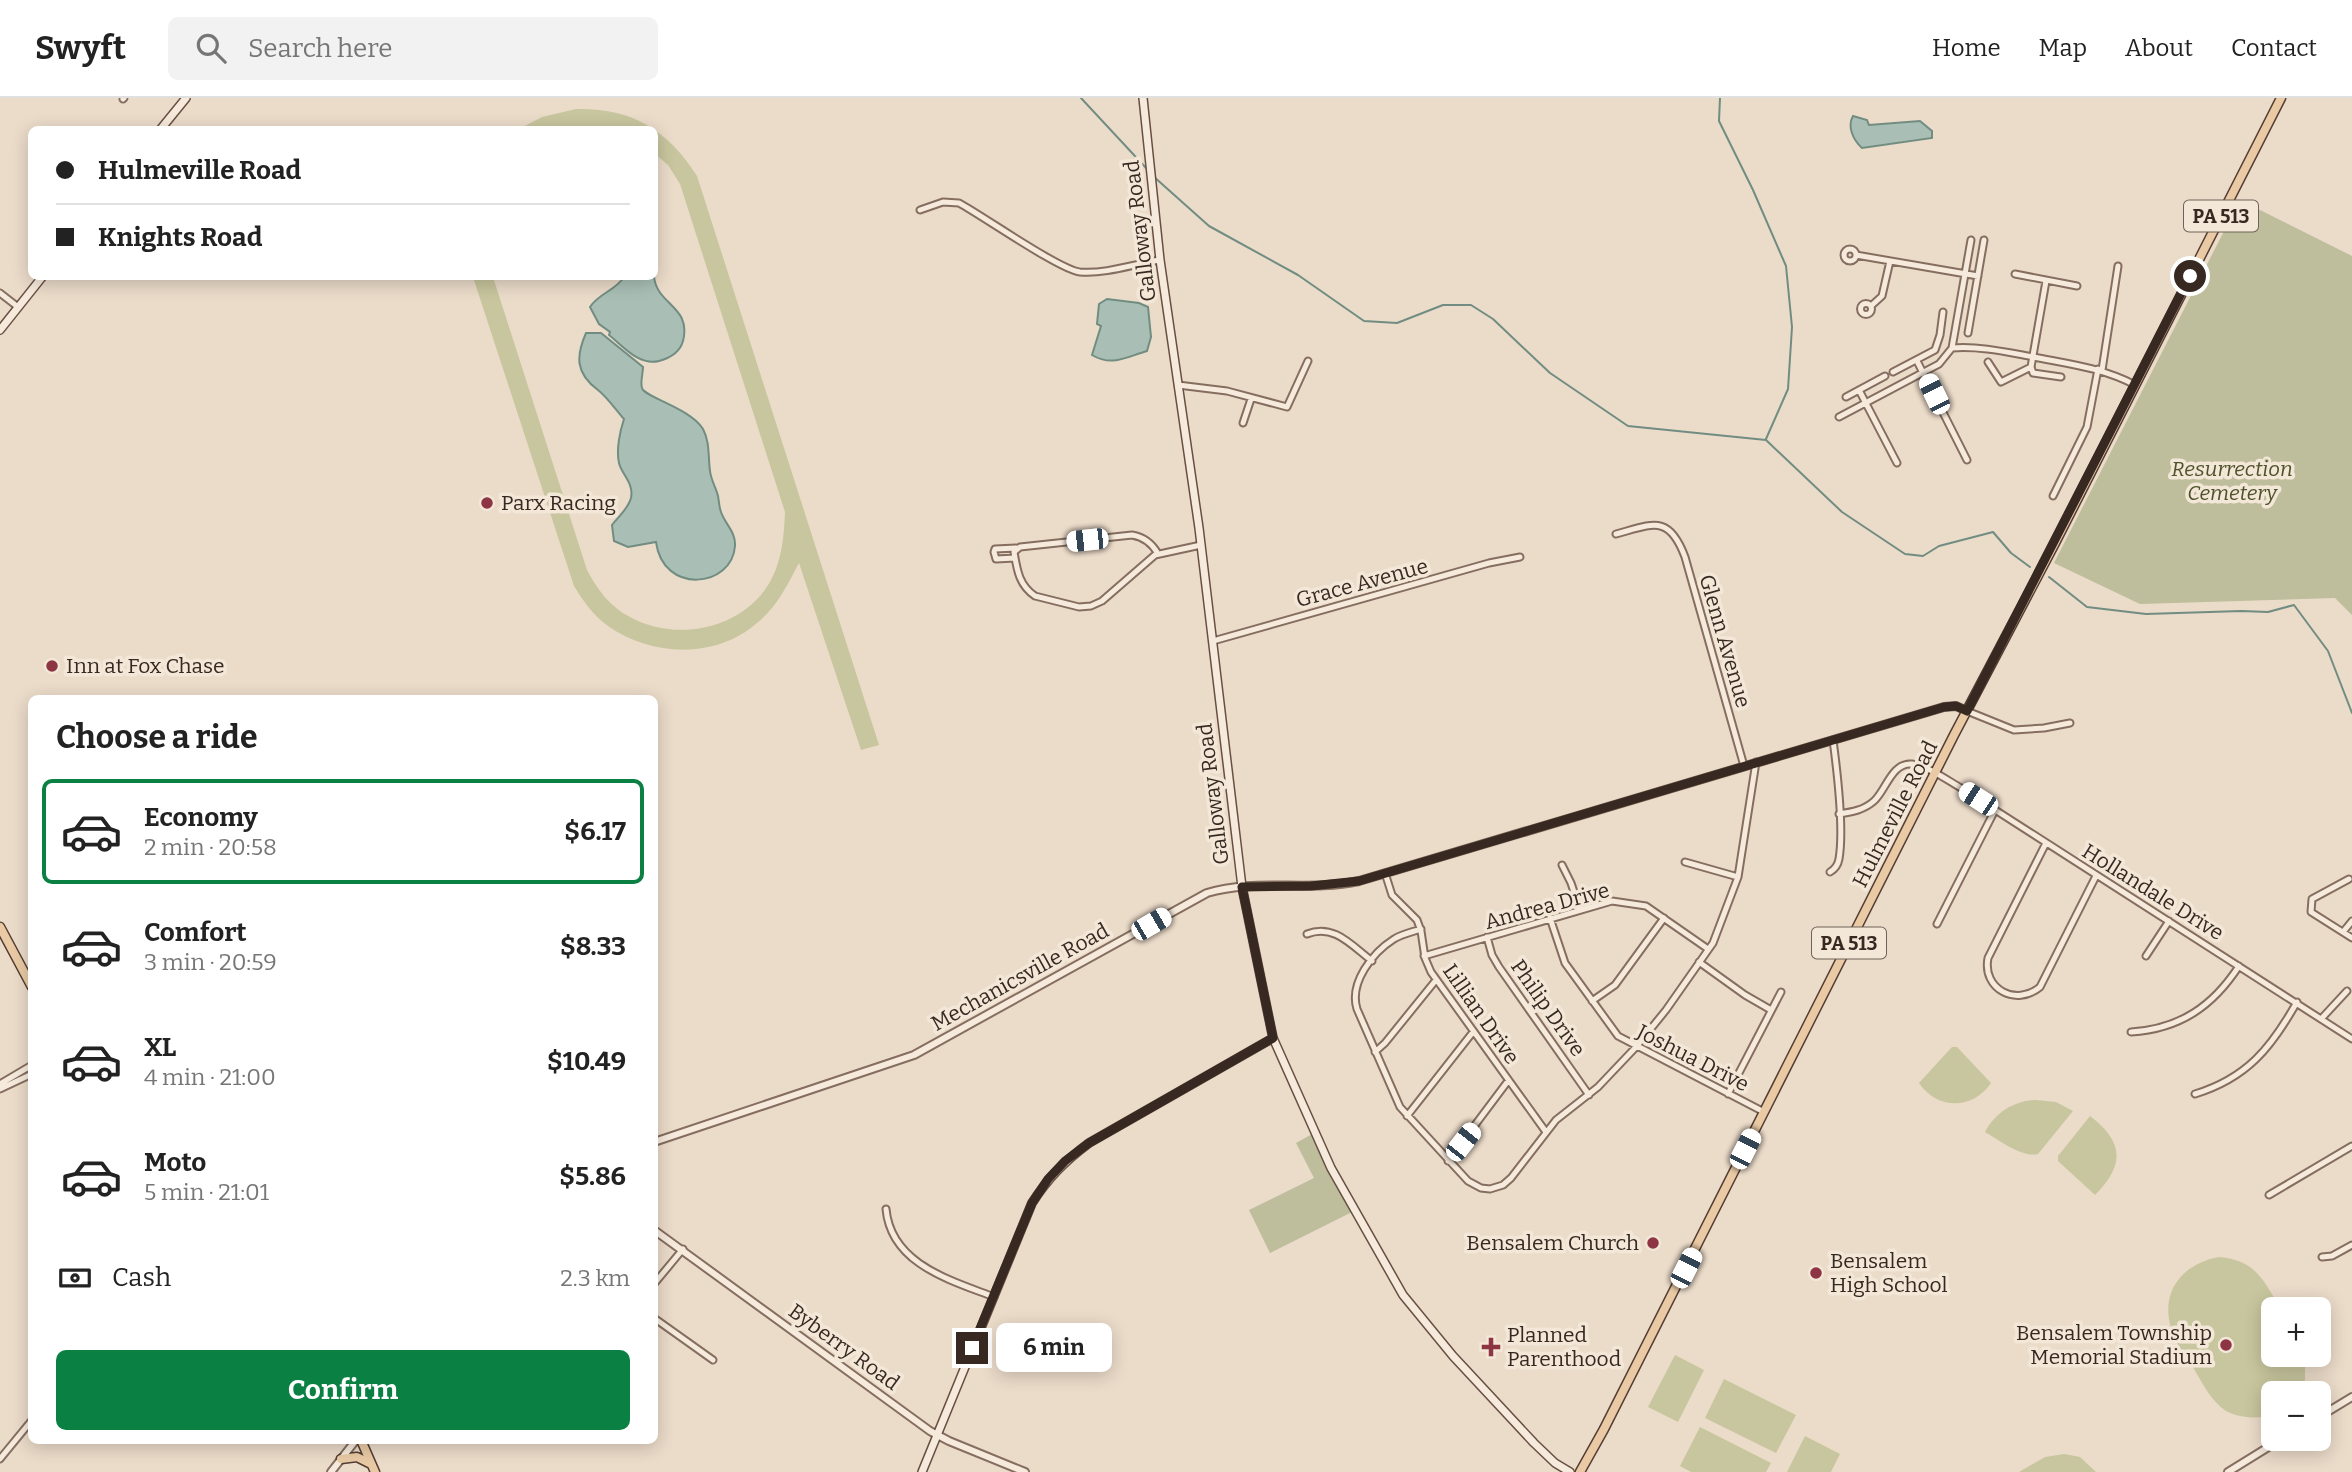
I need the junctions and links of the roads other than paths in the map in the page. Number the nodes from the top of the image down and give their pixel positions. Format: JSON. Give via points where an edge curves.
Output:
{"nodes":[{"id":1,"x":186,"y":98,"type":"edge"},
{"id":2,"x":1143,"y":98,"type":"edge"},
{"id":3,"x":2281,"y":98,"type":"edge"},
{"id":4,"x":163,"y":126,"type":"edge"},
{"id":5,"x":920,"y":210,"type":"dead end"},
{"id":6,"x":1971,"y":240,"type":"dead end"},
{"id":7,"x":1984,"y":240,"type":"dead end"},
{"id":8,"x":1856,"y":255,"type":"dead end"},
{"id":9,"x":1160,"y":260,"type":"junction"},
{"id":10,"x":1890,"y":261,"type":"junction"},
{"id":11,"x":2118,"y":266,"type":"dead end"},
{"id":12,"x":1966,"y":274,"type":"junction"},
{"id":13,"x":2015,"y":274,"type":"dead end"},
{"id":14,"x":1978,"y":276,"type":"junction"},
{"id":15,"x":40,"y":280,"type":"edge"},
{"id":16,"x":2046,"y":281,"type":"junction"},
{"id":17,"x":2077,"y":286,"type":"dead end"},
{"id":18,"x":0,"y":293,"type":"edge"},
{"id":19,"x":1871,"y":306,"type":"dead end"},
{"id":20,"x":18,"y":307,"type":"junction"},
{"id":21,"x":1943,"y":312,"type":"dead end"},
{"id":22,"x":0,"y":330,"type":"edge"},
{"id":23,"x":1968,"y":333,"type":"dead end"},
{"id":24,"x":1952,"y":348,"type":"junction"},
{"id":25,"x":2033,"y":357,"type":"junction"},
{"id":26,"x":1308,"y":361,"type":"dead end"},
{"id":27,"x":1917,"y":361,"type":"junction"},
{"id":28,"x":1987,"y":362,"type":"dead end"},
{"id":29,"x":2031,"y":367,"type":"junction"},
{"id":30,"x":2100,"y":370,"type":"junction"},
{"id":31,"x":1893,"y":372,"type":"dead end"},
{"id":32,"x":1923,"y":372,"type":"junction"},
{"id":33,"x":1885,"y":376,"type":"dead end"},
{"id":34,"x":2061,"y":377,"type":"dead end"},
{"id":35,"x":1178,"y":385,"type":"junction"},
{"id":36,"x":2135,"y":385,"type":"junction"},
{"id":37,"x":1860,"y":390,"type":"junction"},
{"id":38,"x":1846,"y":397,"type":"dead end"},
{"id":39,"x":1251,"y":400,"type":"junction"},
{"id":40,"x":1865,"y":401,"type":"junction"},
{"id":41,"x":1839,"y":417,"type":"dead end"},
{"id":42,"x":1243,"y":423,"type":"dead end"},
{"id":43,"x":1967,"y":460,"type":"dead end"},
{"id":44,"x":1897,"y":463,"type":"dead end"},
{"id":45,"x":2053,"y":496,"type":"dead end"},
{"id":46,"x":1616,"y":534,"type":"dead end"},
{"id":47,"x":1201,"y":545,"type":"junction"},
{"id":48,"x":1016,"y":548,"type":"junction"},
{"id":49,"x":1158,"y":554,"type":"junction"},
{"id":50,"x":1520,"y":557,"type":"dead end"},
{"id":51,"x":1015,"y":558,"type":"junction"},
{"id":52,"x":1213,"y":641,"type":"junction"},
{"id":53,"x":1967,"y":711,"type":"junction"},
{"id":54,"x":2070,"y":723,"type":"dead end"},
{"id":55,"x":1833,"y":740,"type":"junction"},
{"id":56,"x":1756,"y":762,"type":"junction"},
{"id":57,"x":1744,"y":766,"type":"junction"},
{"id":58,"x":1935,"y":774,"type":"junction"},
{"id":59,"x":1995,"y":810,"type":"junction"},
{"id":60,"x":1839,"y":814,"type":"junction"},
{"id":61,"x":2046,"y":843,"type":"junction"},
{"id":62,"x":1685,"y":862,"type":"dead end"},
{"id":63,"x":1562,"y":866,"type":"dead end"},
{"id":64,"x":1830,"y":872,"type":"dead end"},
{"id":65,"x":1385,"y":873,"type":"junction"},
{"id":66,"x":2096,"y":876,"type":"junction"},
{"id":67,"x":1738,"y":877,"type":"junction"},
{"id":68,"x":2349,"y":879,"type":"dead end"},
{"id":69,"x":1242,"y":887,"type":"junction"},
{"id":70,"x":1580,"y":910,"type":"junction"},
{"id":71,"x":1550,"y":918,"type":"junction"},
{"id":72,"x":1664,"y":918,"type":"junction"},
{"id":73,"x":2169,"y":921,"type":"junction"},
{"id":74,"x":2352,"y":922,"type":"edge"},
{"id":75,"x":1937,"y":924,"type":"dead end"},
{"id":76,"x":0,"y":927,"type":"edge"},
{"id":77,"x":1421,"y":929,"type":"junction"},
{"id":78,"x":2343,"y":932,"type":"junction"},
{"id":79,"x":1307,"y":934,"type":"dead end"},
{"id":80,"x":1487,"y":937,"type":"junction"},
{"id":81,"x":2352,"y":937,"type":"edge"},
{"id":82,"x":1708,"y":949,"type":"junction"},
{"id":83,"x":2146,"y":956,"type":"dead end"},
{"id":84,"x":1424,"y":957,"type":"junction"},
{"id":85,"x":1372,"y":961,"type":"junction"},
{"id":86,"x":1699,"y":962,"type":"junction"},
{"id":87,"x":2239,"y":966,"type":"junction"},
{"id":88,"x":28,"y":980,"type":"edge"},
{"id":89,"x":1436,"y":980,"type":"junction"},
{"id":90,"x":2347,"y":991,"type":"dead end"},
{"id":91,"x":1781,"y":992,"type":"dead end"},
{"id":92,"x":1592,"y":1001,"type":"junction"},
{"id":93,"x":2297,"y":1002,"type":"junction"},
{"id":94,"x":1771,"y":1010,"type":"junction"},
{"id":95,"x":2322,"y":1018,"type":"junction"},
{"id":96,"x":1473,"y":1031,"type":"junction"},
{"id":97,"x":2131,"y":1032,"type":"dead end"},
{"id":98,"x":1273,"y":1038,"type":"junction"},
{"id":99,"x":2352,"y":1039,"type":"edge"},
{"id":100,"x":1636,"y":1047,"type":"junction"},
{"id":101,"x":1375,"y":1052,"type":"junction"},
{"id":102,"x":28,"y":1068,"type":"edge"},
{"id":103,"x":28,"y":1076,"type":"edge"},
{"id":104,"x":1508,"y":1082,"type":"junction"},
{"id":105,"x":0,"y":1087,"type":"edge"},
{"id":106,"x":1728,"y":1094,"type":"junction"},
{"id":107,"x":2195,"y":1094,"type":"dead end"},
{"id":108,"x":1589,"y":1095,"type":"junction"},
{"id":109,"x":1764,"y":1112,"type":"junction"},
{"id":110,"x":1407,"y":1116,"type":"junction"},
{"id":111,"x":1546,"y":1132,"type":"junction"},
{"id":112,"x":658,"y":1141,"type":"edge"},
{"id":113,"x":2352,"y":1146,"type":"edge"},
{"id":114,"x":1448,"y":1161,"type":"junction"},
{"id":115,"x":2269,"y":1195,"type":"dead end"},
{"id":116,"x":886,"y":1209,"type":"dead end"},
{"id":117,"x":658,"y":1233,"type":"edge"},
{"id":118,"x":2352,"y":1245,"type":"edge"},
{"id":119,"x":682,"y":1249,"type":"junction"},
{"id":120,"x":2322,"y":1257,"type":"dead end"},
{"id":121,"x":658,"y":1279,"type":"edge"},
{"id":122,"x":994,"y":1297,"type":"junction"},
{"id":123,"x":658,"y":1321,"type":"edge"},
{"id":124,"x":713,"y":1360,"type":"dead end"},
{"id":125,"x":2352,"y":1397,"type":"edge"},
{"id":126,"x":2331,"y":1410,"type":"edge"},
{"id":127,"x":28,"y":1425,"type":"edge"},
{"id":128,"x":937,"y":1435,"type":"junction"},
{"id":129,"x":354,"y":1444,"type":"edge"},
{"id":130,"x":360,"y":1444,"type":"edge"},
{"id":131,"x":2262,"y":1451,"type":"edge"},
{"id":132,"x":0,"y":1459,"type":"edge"},
{"id":133,"x":341,"y":1459,"type":"junction"},
{"id":134,"x":374,"y":1469,"type":"edge"},
{"id":135,"x":331,"y":1472,"type":"edge"},
{"id":136,"x":922,"y":1472,"type":"edge"},
{"id":137,"x":1025,"y":1472,"type":"edge"},
{"id":138,"x":1570,"y":1472,"type":"edge"},
{"id":139,"x":1580,"y":1472,"type":"edge"},
{"id":140,"x":2228,"y":1472,"type":"edge"}],
"edges":[{"from":1,"to":4,"type":"main road"},
{"from":2,"to":9,"type":"main road","name":"Galloway Road"},
{"from":3,"to":36,"type":"main road","name":"Hulmeville Road","number":"PA 513"},
{"from":5,"to":9,"type":"street","via":[[943,202],[959,203],[1078,272]]},
{"from":6,"to":12,"type":"street"},
{"from":7,"to":14,"type":"street"},
{"from":8,"to":10,"type":"street"},
{"from":9,"to":35,"type":"main road","name":"Galloway Road"},
{"from":10,"to":12,"type":"street"},
{"from":10,"to":19,"type":"street","via":[[1882,296]]},
{"from":11,"to":30,"type":"street"},
{"from":12,"to":14,"type":"street"},
{"from":12,"to":24,"type":"street"},
{"from":13,"to":16,"type":"street"},
{"from":14,"to":23,"type":"street"},
{"from":15,"to":20,"type":"main road"},
{"from":16,"to":17,"type":"street"},
{"from":16,"to":25,"type":"street"},
{"from":18,"to":20,"type":"street"},
{"from":20,"to":22,"type":"main road"},
{"from":21,"to":27,"type":"street","via":[[1938,343]]},
{"from":24,"to":25,"type":"street","via":[[1979,347]]},
{"from":24,"to":32,"type":"street","via":[[1943,361]]},
{"from":25,"to":29,"type":"street"},
{"from":25,"to":30,"type":"street"},
{"from":26,"to":39,"type":"street","via":[[1287,407]]},
{"from":27,"to":31,"type":"street"},
{"from":27,"to":32,"type":"street"},
{"from":28,"to":29,"type":"street","via":[[2001,382]]},
{"from":29,"to":34,"type":"street","via":[[2034,373]]},
{"from":30,"to":36,"type":"street"},
{"from":30,"to":45,"type":"street","via":[[2087,427]]},
{"from":32,"to":40,"type":"street"},
{"from":32,"to":43,"type":"street"},
{"from":33,"to":37,"type":"street"},
{"from":35,"to":39,"type":"street","via":[[1227,391]]},
{"from":35,"to":47,"type":"main road","name":"Galloway Road"},
{"from":36,"to":53,"type":"main road","name":"Hulmeville Road","number":"PA 513"},
{"from":37,"to":38,"type":"street"},
{"from":37,"to":40,"type":"street"},
{"from":39,"to":42,"type":"street"},
{"from":40,"to":41,"type":"street"},
{"from":40,"to":44,"type":"street"},
{"from":46,"to":57,"type":"street","name":"Glenn Avenue","via":[[1650,525],[1669,529],[1677,537]]},
{"from":47,"to":49,"type":"street"},
{"from":47,"to":52,"type":"main road","name":"Galloway Road"},
{"from":48,"to":49,"type":"street","via":[[1132,535],[1151,543]]},
{"from":48,"to":51,"type":"street"},
{"from":48,"to":51,"type":"street","via":[[994,552],[996,559]]},
{"from":49,"to":51,"type":"street","via":[[1101,601],[1084,607],[1032,594],[1020,580]]},
{"from":50,"to":52,"type":"street","name":"Grace Avenue"},
{"from":52,"to":69,"type":"main road","name":"Galloway Road"},
{"from":53,"to":54,"type":"street","via":[[2014,730]]},
{"from":53,"to":55,"type":"street","name":"Mechanicsville Road","via":[[1944,707]]},
{"from":53,"to":58,"type":"main road","name":"Hulmeville Road","number":"PA 513"},
{"from":55,"to":56,"type":"street","name":"Mechanicsville Road"},
{"from":55,"to":60,"type":"street"},
{"from":56,"to":57,"type":"street","name":"Mechanicsville Road"},
{"from":56,"to":67,"type":"street"},
{"from":57,"to":65,"type":"street","name":"Mechanicsville Road"},
{"from":58,"to":59,"type":"street","name":"Hollandale Drive"},
{"from":58,"to":60,"type":"street","name":"Hollandale Drive","via":[[1911,764],[1902,766],[1874,801]]},
{"from":58,"to":109,"type":"main road","name":"Hulmeville Road","number":"PA 513"},
{"from":59,"to":61,"type":"street","name":"Hollandale Drive"},
{"from":59,"to":75,"type":"street"},
{"from":60,"to":64,"type":"street","via":[[1839,857]]},
{"from":61,"to":66,"type":"street","name":"Hollandale Drive"},
{"from":61,"to":66,"type":"street","via":[[1988,958],[1988,974],[2003,992],[2020,996],[2040,987]]},
{"from":62,"to":67,"type":"street"},
{"from":63,"to":70,"type":"street"},
{"from":65,"to":69,"type":"street","name":"Mechanicsville Road","via":[[1339,884]]},
{"from":65,"to":77,"type":"street","via":[[1392,895]]},
{"from":66,"to":73,"type":"street","name":"Hollandale Drive"},
{"from":67,"to":82,"type":"street"},
{"from":68,"to":78,"type":"street","via":[[2312,900],[2310,906],[2318,918]]},
{"from":69,"to":98,"type":"main road","name":"Galloway Road"},
{"from":69,"to":112,"type":"street","name":"Mechanicsville Road","via":[[1203,895],[914,1055]]},
{"from":70,"to":71,"type":"street","name":"Andrea Drive"},
{"from":70,"to":72,"type":"street","name":"Andrea Drive","via":[[1612,901],[1628,902],[1646,906]]},
{"from":71,"to":80,"type":"street","name":"Andrea Drive"},
{"from":71,"to":92,"type":"street","name":"Joshua Drive","via":[[1565,963]]},
{"from":72,"to":82,"type":"street","name":"Andrea Drive"},
{"from":72,"to":92,"type":"street","via":[[1615,985]]},
{"from":73,"to":83,"type":"street"},
{"from":73,"to":87,"type":"street","name":"Hollandale Drive"},
{"from":74,"to":78,"type":"street"},
{"from":76,"to":88,"type":"main road"},
{"from":77,"to":84,"type":"street","name":"Lillian Drive"},
{"from":77,"to":85,"type":"street","via":[[1395,938]]},
{"from":78,"to":81,"type":"street"},
{"from":79,"to":85,"type":"street","via":[[1332,931]]},
{"from":80,"to":84,"type":"street","name":"Andrea Drive"},
{"from":80,"to":108,"type":"street","name":"Philip Drive","via":[[1499,967]]},
{"from":82,"to":86,"type":"street"},
{"from":84,"to":89,"type":"street","name":"Lillian Drive"},
{"from":85,"to":101,"type":"street","via":[[1356,984],[1354,996]]},
{"from":86,"to":94,"type":"street"},
{"from":86,"to":100,"type":"street"},
{"from":87,"to":93,"type":"street","name":"Hollandale Drive"},
{"from":87,"to":97,"type":"street","via":[[2221,991],[2196,1013],[2165,1027]]},
{"from":89,"to":96,"type":"street","name":"Lillian Drive"},
{"from":89,"to":101,"type":"street"},
{"from":90,"to":95,"type":"street"},
{"from":91,"to":94,"type":"street"},
{"from":92,"to":100,"type":"street","name":"Joshua Drive","via":[[1614,1032]]},
{"from":93,"to":95,"type":"street","name":"Hollandale Drive"},
{"from":93,"to":107,"type":"street","via":[[2252,1063],[2227,1081]]},
{"from":94,"to":106,"type":"street"},
{"from":95,"to":99,"type":"street","name":"Hollandale Drive"},
{"from":96,"to":104,"type":"street","name":"Lillian Drive"},
{"from":96,"to":110,"type":"street"},
{"from":98,"to":122,"type":"main road","via":[[1065,1161],[1032,1203]]},
{"from":98,"to":138,"type":"main road","name":"Galloway Road","via":[[1331,1168],[1403,1295],[1534,1443]]},
{"from":100,"to":106,"type":"street","name":"Joshua Drive"},
{"from":100,"to":108,"type":"street"},
{"from":101,"to":110,"type":"street"},
{"from":102,"to":105,"type":"street"},
{"from":103,"to":105,"type":"street"},
{"from":104,"to":111,"type":"street","name":"Lillian Drive"},
{"from":104,"to":114,"type":"street"},
{"from":106,"to":109,"type":"street","name":"Joshua Drive"},
{"from":108,"to":111,"type":"street"},
{"from":109,"to":139,"type":"main road","name":"Hulmeville Road","number":"PA 513"},
{"from":110,"to":114,"type":"street"},
{"from":111,"to":114,"type":"street","via":[[1511,1178],[1498,1187],[1476,1186]]},
{"from":113,"to":115,"type":"street"},
{"from":116,"to":122,"type":"street","via":[[887,1223],[906,1252],[933,1274]]},
{"from":117,"to":119,"type":"street","name":"Byberry Road"},
{"from":118,"to":120,"type":"street"},
{"from":119,"to":121,"type":"street"},
{"from":119,"to":128,"type":"street","name":"Byberry Road"},
{"from":122,"to":128,"type":"main road"},
{"from":123,"to":124,"type":"street"},
{"from":125,"to":126,"type":"street"},
{"from":127,"to":132,"type":"street"},
{"from":128,"to":136,"type":"main road"},
{"from":128,"to":137,"type":"street","name":"Byberry Road"},
{"from":129,"to":133,"type":"street"},
{"from":130,"to":134,"type":"main road"},
{"from":131,"to":140,"type":"street"},
{"from":133,"to":134,"type":"main road","via":[[357,1457]]},
{"from":133,"to":135,"type":"street"}]}
